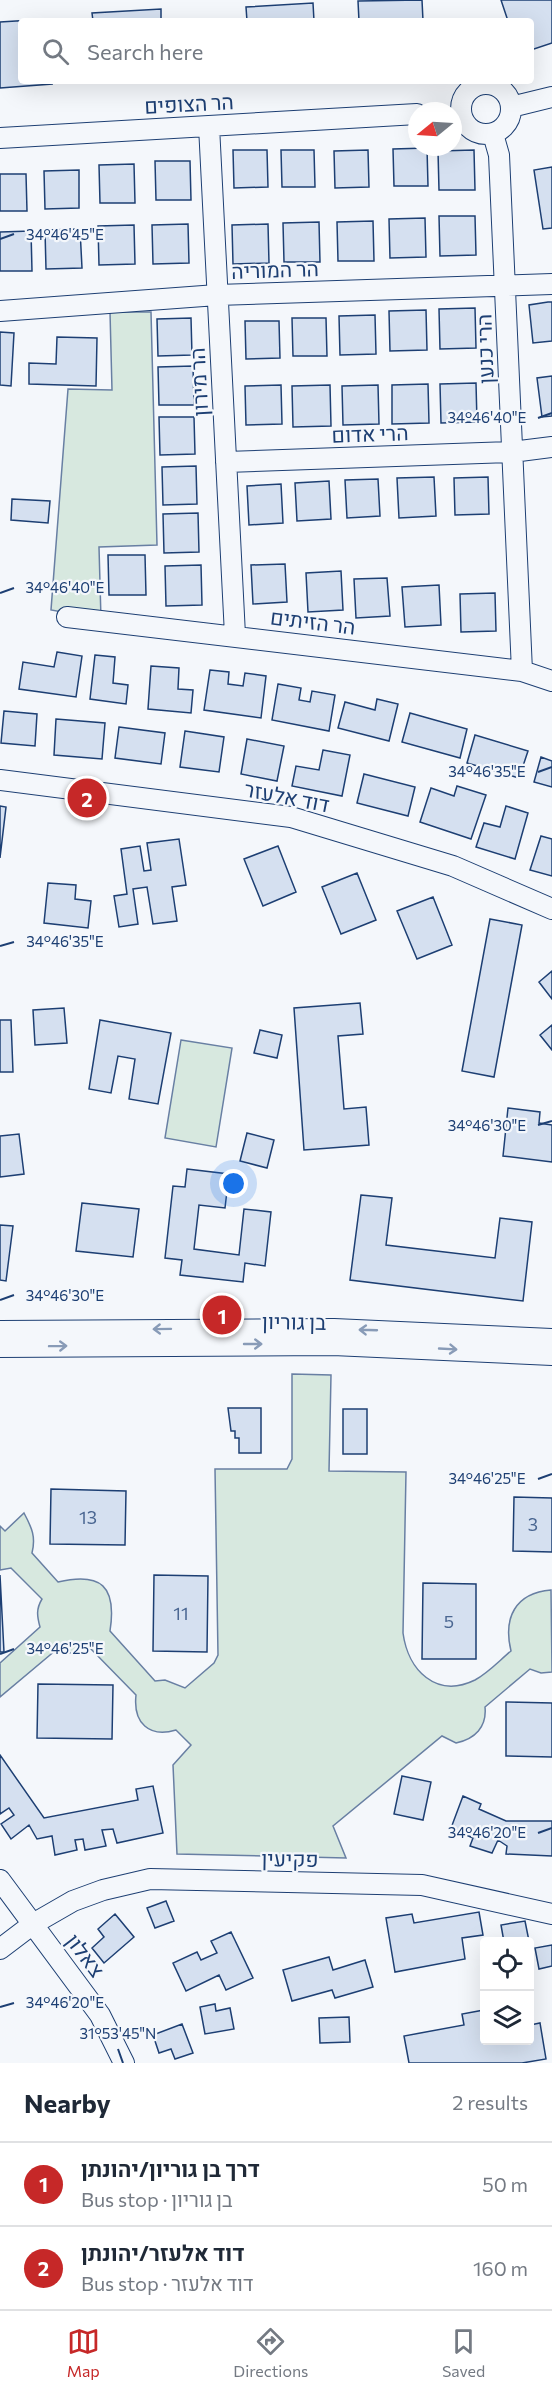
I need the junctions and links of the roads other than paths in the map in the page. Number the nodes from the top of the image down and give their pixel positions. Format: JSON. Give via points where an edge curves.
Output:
{"nodes":[{"id":1,"x":552,"y":97,"type":"edge"},
{"id":2,"x":461,"y":102,"type":"edge"},
{"id":3,"x":511,"y":107,"type":"junction"},
{"id":4,"x":408,"y":115,"type":"edge"},
{"id":5,"x":462,"y":119,"type":"edge"},
{"id":6,"x":209,"y":126,"type":"junction"},
{"id":7,"x":493,"y":134,"type":"junction"},
{"id":8,"x":0,"y":138,"type":"edge"},
{"id":9,"x":552,"y":284,"type":"edge"},
{"id":10,"x":506,"y":287,"type":"junction"},
{"id":11,"x":217,"y":295,"type":"junction"},
{"id":12,"x":0,"y":311,"type":"edge"},
{"id":13,"x":552,"y":447,"type":"edge"},
{"id":14,"x":512,"y":452,"type":"junction"},
{"id":15,"x":226,"y":462,"type":"junction"},
{"id":16,"x":67,"y":617,"type":"dead end"},
{"id":17,"x":235,"y":635,"type":"junction"},
{"id":18,"x":522,"y":671,"type":"junction"},
{"id":19,"x":552,"y":681,"type":"edge"},
{"id":20,"x":0,"y":780,"type":"edge"},
{"id":21,"x":552,"y":909,"type":"edge"},
{"id":22,"x":0,"y":1331,"type":"edge"},
{"id":23,"x":552,"y":1339,"type":"edge"},
{"id":24,"x":0,"y":1347,"type":"edge"},
{"id":25,"x":552,"y":1355,"type":"edge"},
{"id":26,"x":0,"y":1880,"type":"edge"},
{"id":27,"x":552,"y":1914,"type":"edge"},
{"id":28,"x":33,"y":1923,"type":"junction"},
{"id":29,"x":0,"y":1949,"type":"edge"},
{"id":30,"x":124,"y":2063,"type":"edge"}],
"edges":[{"from":1,"to":3,"type":"street"},
{"from":2,"to":3,"type":"street","via":[[471,88],[484,84],[503,90]]},
{"from":3,"to":7,"type":"street","via":[[505,126]]},
{"from":4,"to":6,"type":"street","name":"הר הצופים"},
{"from":5,"to":7,"type":"street","via":[[478,133]]},
{"from":6,"to":8,"type":"street","name":"הר הצופים"},
{"from":6,"to":11,"type":"street","name":"הר מירון"},
{"from":7,"to":10,"type":"street","name":"הרי כנען","via":[[499,155]]},
{"from":9,"to":10,"type":"street","name":"הר המוריה"},
{"from":10,"to":11,"type":"street","name":"הר המוריה"},
{"from":10,"to":14,"type":"street","name":"הרי כנען"},
{"from":11,"to":12,"type":"street","name":"הר המוריה"},
{"from":11,"to":15,"type":"street","name":"הר מירון"},
{"from":13,"to":14,"type":"street","name":"הרי אדום"},
{"from":14,"to":15,"type":"street","name":"הרי אדום"},
{"from":14,"to":18,"type":"street","name":"הרי כנען"},
{"from":15,"to":17,"type":"street","name":"הר מירון"},
{"from":16,"to":17,"type":"street","name":"הר הזיתים"},
{"from":17,"to":18,"type":"street","name":"הר הזיתים"},
{"from":18,"to":19,"type":"street","name":"הר הזיתים"},
{"from":20,"to":21,"type":"street","name":"דוד אלעזר","via":[[291,818],[453,866]]},
{"from":23,"to":22,"type":"street","name":"בן גוריון","one_way":true,"via":[[314,1328]]},
{"from":24,"to":25,"type":"street","name":"בן גוריון","one_way":true,"via":[[333,1345]]},
{"from":26,"to":28,"type":"street","name":"צאלון"},
{"from":27,"to":28,"type":"street","name":"פקיעין","via":[[422,1884],[160,1879],[88,1895]]},
{"from":28,"to":29,"type":"street","name":"פקיעין"},
{"from":28,"to":30,"type":"street","name":"צאלון","via":[[100,2015]]}]}
